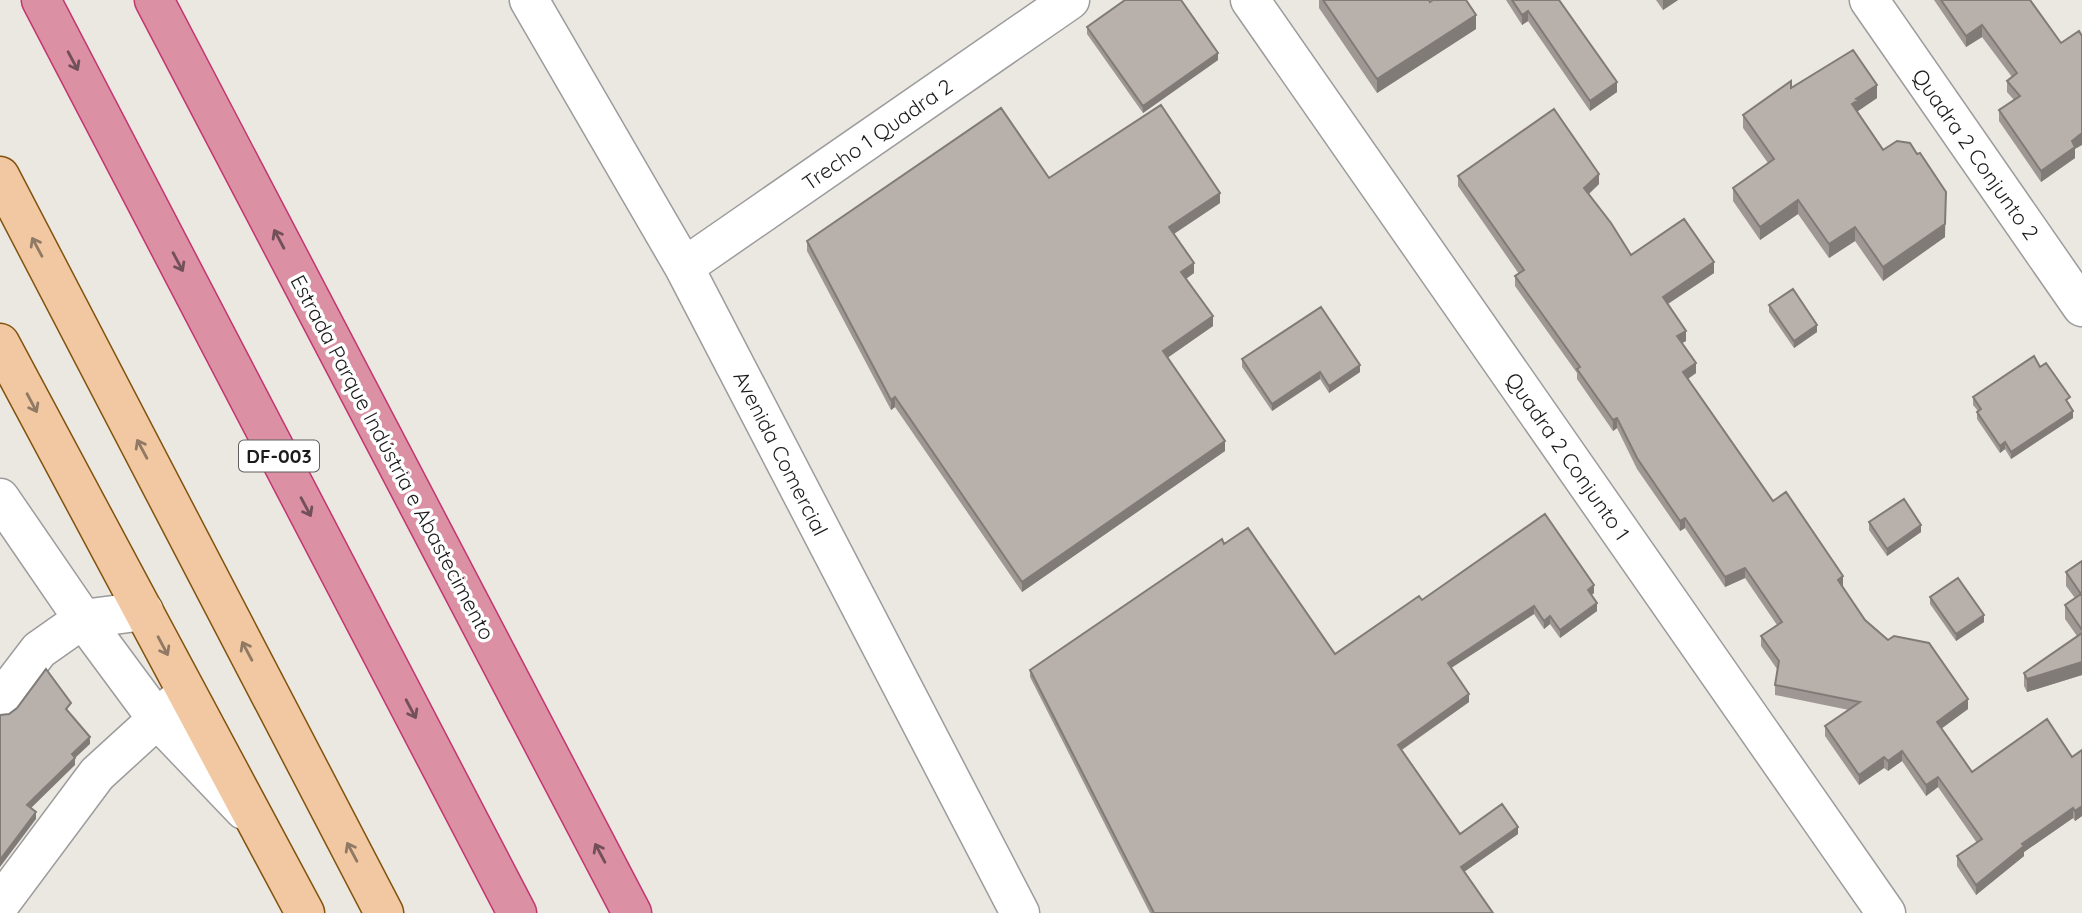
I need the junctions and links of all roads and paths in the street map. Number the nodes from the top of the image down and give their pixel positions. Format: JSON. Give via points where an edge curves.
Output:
{"nodes":[{"id":1,"x":41,"y":0,"type":"edge"},
{"id":2,"x":154,"y":0,"type":"edge"},
{"id":3,"x":167,"y":0,"type":"edge"},
{"id":4,"x":529,"y":0,"type":"edge"},
{"id":5,"x":1070,"y":0,"type":"edge"},
{"id":6,"x":1250,"y":0,"type":"edge"},
{"id":7,"x":1869,"y":0,"type":"edge"},
{"id":8,"x":178,"y":47,"type":"junction"},
{"id":9,"x":0,"y":176,"type":"edge"},
{"id":10,"x":684,"y":267,"type":"junction"},
{"id":11,"x":2082,"y":307,"type":"edge"},
{"id":12,"x":0,"y":343,"type":"edge"},
{"id":13,"x":0,"y":498,"type":"edge"},
{"id":14,"x":144,"y":611,"type":"junction"},
{"id":15,"x":83,"y":620,"type":"junction"},
{"id":16,"x":188,"y":691,"type":"junction"},
{"id":17,"x":0,"y":701,"type":"edge"},
{"id":18,"x":157,"y":719,"type":"junction"},
{"id":19,"x":258,"y":825,"type":"junction"},
{"id":20,"x":0,"y":904,"type":"edge"},
{"id":21,"x":305,"y":913,"type":"edge"},
{"id":22,"x":384,"y":913,"type":"edge"},
{"id":23,"x":517,"y":913,"type":"edge"},
{"id":24,"x":632,"y":913,"type":"edge"},
{"id":25,"x":1020,"y":913,"type":"edge"},
{"id":26,"x":1886,"y":913,"type":"edge"}],
"edges":[{"from":1,"to":23,"type":"highway","number":"DF-003","one_way":true},
{"from":2,"to":8,"type":"highway","name":"Estrada Parque Indústria e Abastecimento"},
{"from":3,"to":8,"type":"highway"},
{"from":4,"to":10,"type":"street","name":"Avenida Comercial"},
{"from":5,"to":10,"type":"street","name":"Trecho 1 Quadra 2"},
{"from":6,"to":26,"type":"street","name":"Quadra 2 Conjunto 1"},
{"from":7,"to":11,"type":"street","name":"Quadra 2 Conjunto 2"},
{"from":24,"to":8,"type":"highway","name":"Estrada Parque Indústria e Abastecimento","one_way":true},
{"from":22,"to":9,"type":"main road","one_way":true},
{"from":10,"to":25,"type":"street","name":"Avenida Comercial"},
{"from":12,"to":14,"type":"main road","one_way":true},
{"from":13,"to":15,"type":"street"},
{"from":14,"to":15,"type":"street"},
{"from":14,"to":16,"type":"main road","one_way":true},
{"from":15,"to":17,"type":"street","via":[[38,650]]},
{"from":15,"to":18,"type":"street"},
{"from":16,"to":18,"type":"street"},
{"from":16,"to":19,"type":"main road"},
{"from":18,"to":19,"type":"street"},
{"from":18,"to":20,"type":"street","via":[[97,774]]},
{"from":19,"to":21,"type":"main road"}]}
